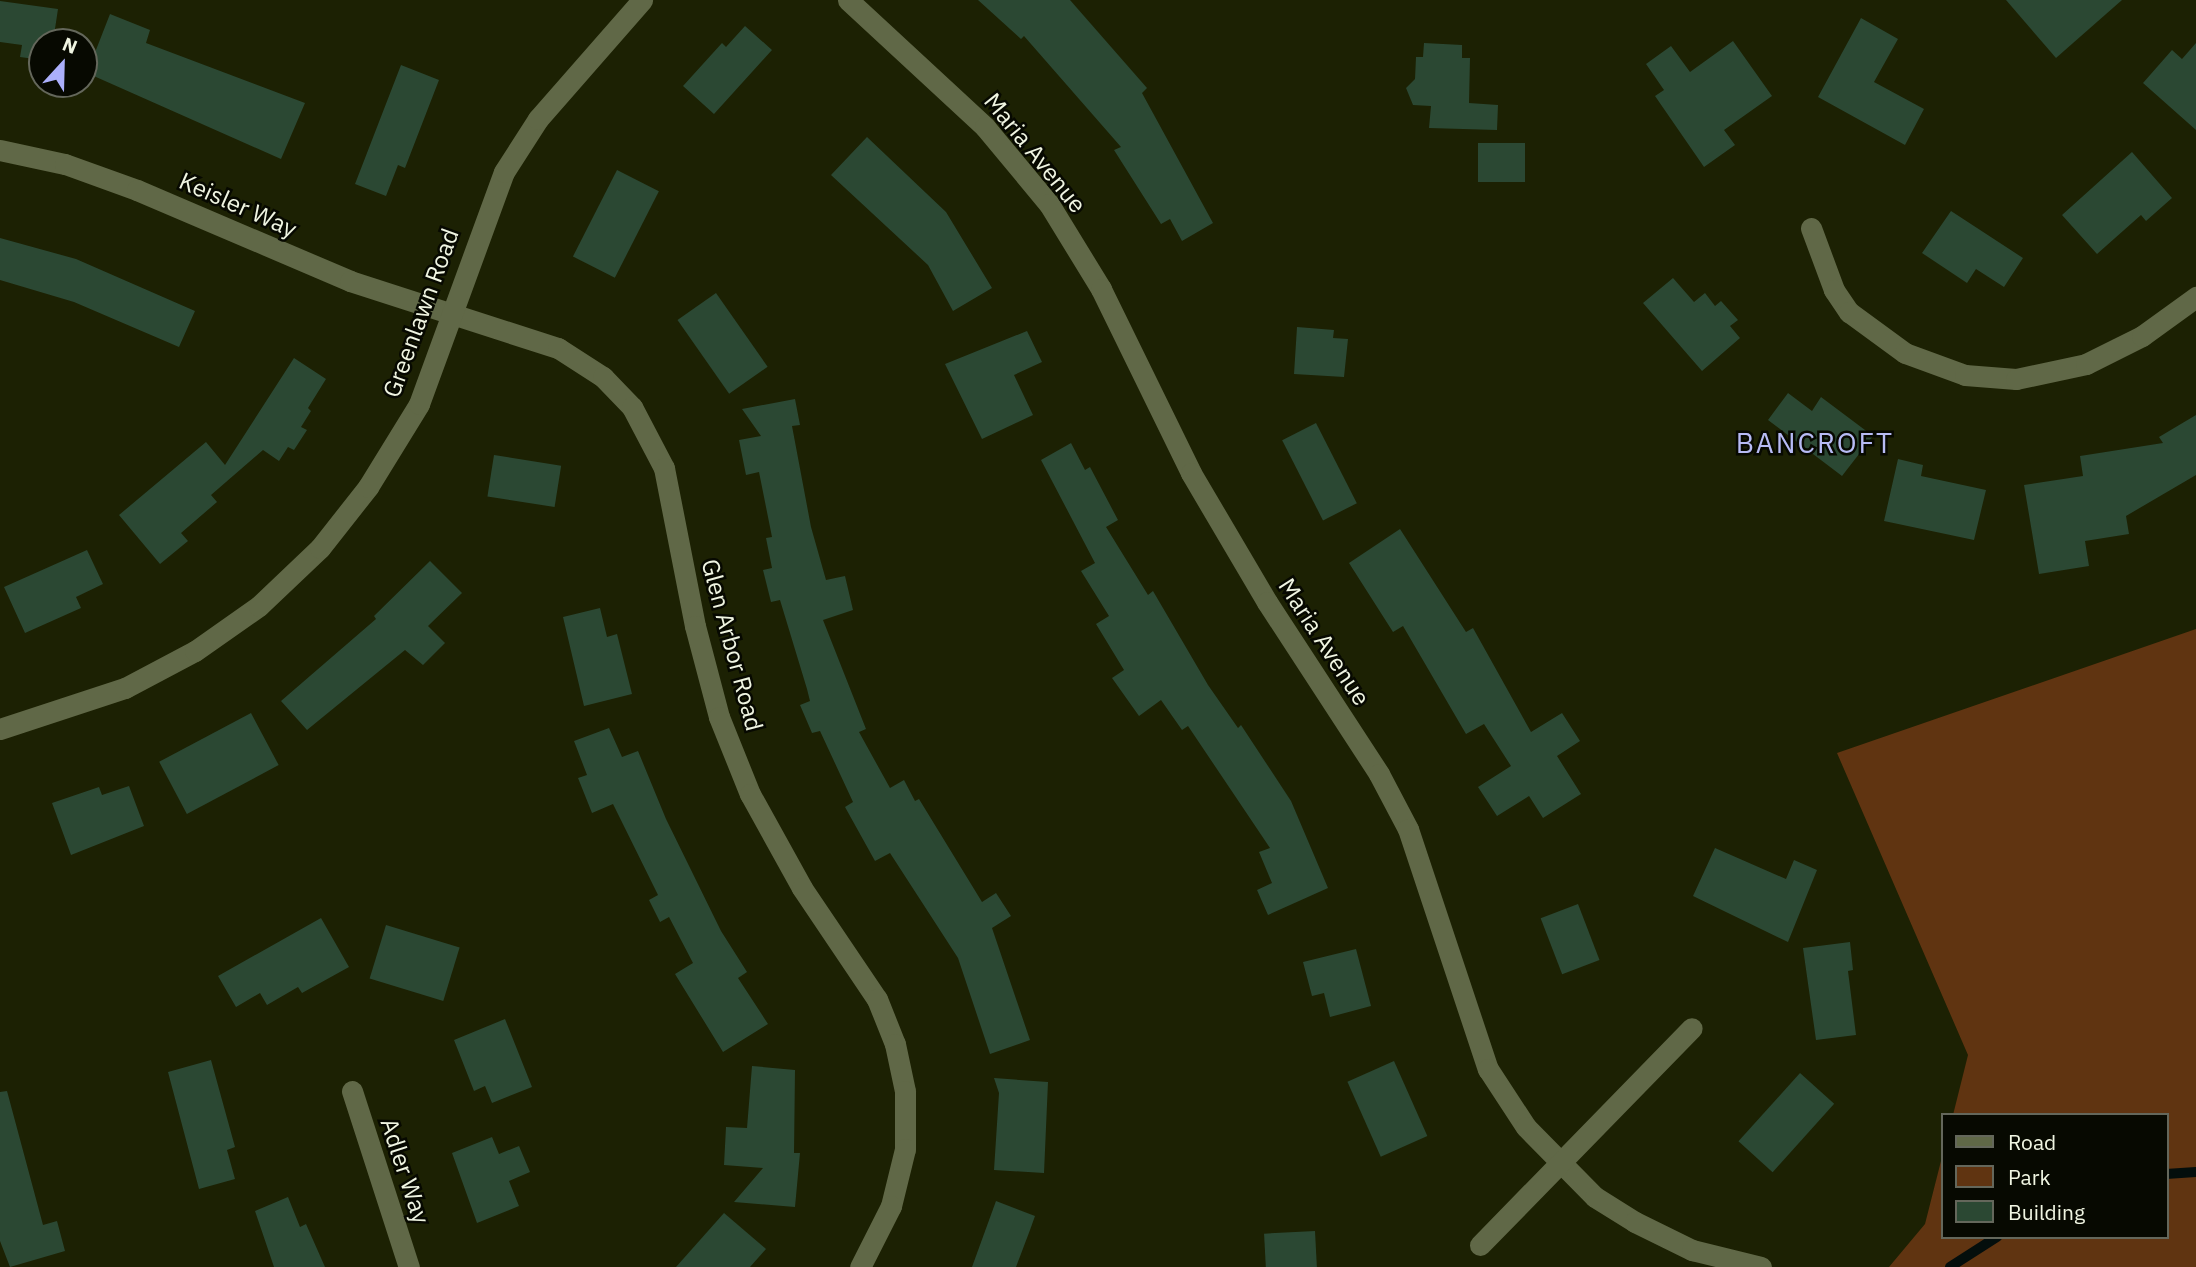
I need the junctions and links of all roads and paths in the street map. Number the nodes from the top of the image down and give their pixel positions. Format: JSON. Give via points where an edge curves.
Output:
{"nodes":[{"id":1,"x":642,"y":0,"type":"edge"},
{"id":2,"x":848,"y":0,"type":"edge"},
{"id":3,"x":0,"y":150,"type":"edge"},
{"id":4,"x":1811,"y":228,"type":"dead end"},
{"id":5,"x":2196,"y":297,"type":"edge"},
{"id":6,"x":454,"y":314,"type":"junction"},
{"id":7,"x":0,"y":729,"type":"edge"},
{"id":8,"x":1692,"y":1028,"type":"dead end"},
{"id":9,"x":352,"y":1091,"type":"dead end"},
{"id":10,"x":1560,"y":1163,"type":"junction"},
{"id":11,"x":1480,"y":1245,"type":"dead end"},
{"id":12,"x":409,"y":1267,"type":"edge"},
{"id":13,"x":860,"y":1267,"type":"edge"},
{"id":14,"x":1760,"y":1267,"type":"edge"}],
"edges":[{"from":1,"to":6,"type":"street","name":"Greenlawn Road","via":[[538,119],[504,172]]},
{"from":2,"to":10,"type":"street","name":"Maria Avenue","via":[[985,127],[1055,214],[1101,289],[1191,473],[1267,602],[1379,774],[1408,829],[1488,1069],[1526,1127]]},
{"from":3,"to":6,"type":"street","name":"Keisler Way","via":[[65,164],[137,190],[299,261]]},
{"from":4,"to":5,"type":"street","via":[[1849,313],[1905,353],[1965,374],[2015,379],[2086,365],[2142,336]]},
{"from":6,"to":7,"type":"street","name":"Greenlawn Road","via":[[419,404],[368,488],[320,548],[259,606],[195,651],[125,688]]},
{"from":6,"to":13,"type":"street","name":"Glen Arbor Road","via":[[558,348],[583,362],[621,393],[654,443],[664,468],[695,626],[716,704],[750,794],[802,888],[877,999],[895,1044],[905,1091],[905,1149],[891,1206]]},
{"from":8,"to":10,"type":"street"},
{"from":9,"to":12,"type":"street","name":"Adler Way"},
{"from":10,"to":11,"type":"street"},
{"from":10,"to":14,"type":"street","name":"Maria Avenue","via":[[1595,1197],[1635,1223],[1692,1250]]}]}
